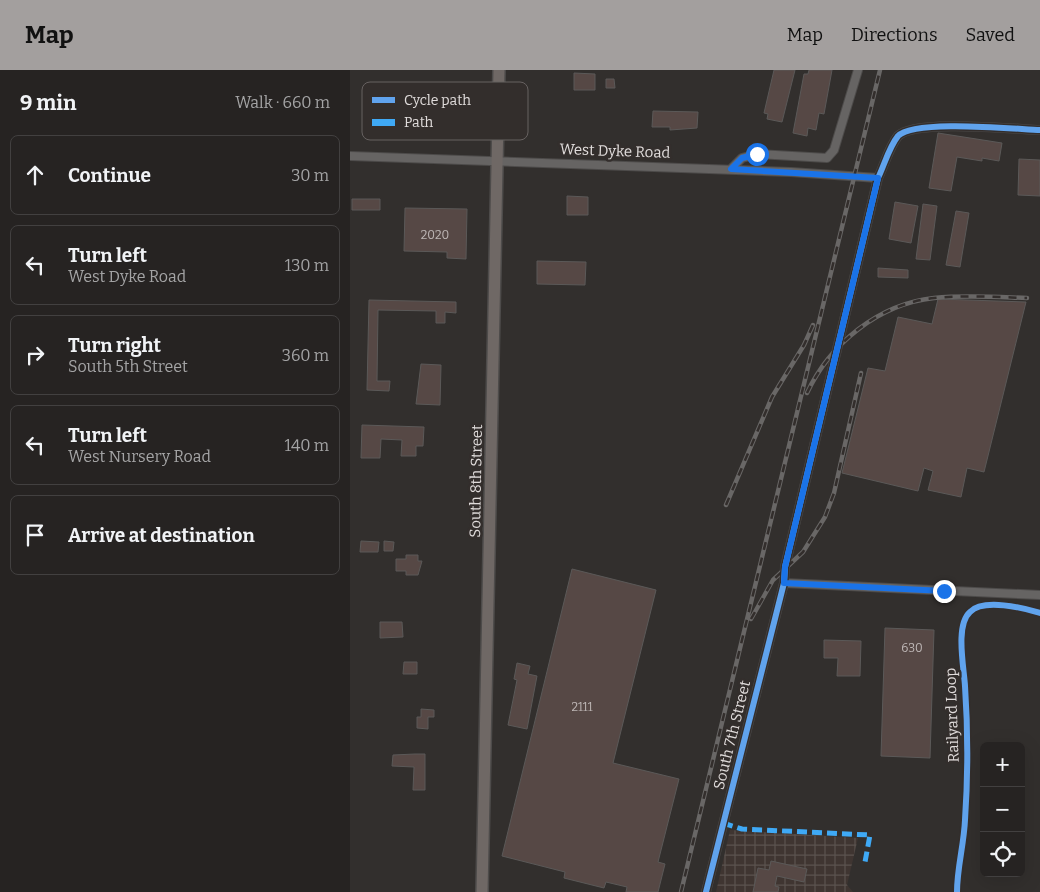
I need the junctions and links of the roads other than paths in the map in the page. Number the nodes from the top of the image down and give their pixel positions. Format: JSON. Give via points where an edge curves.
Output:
{"nodes":[{"id":1,"x":858,"y":70,"type":"edge"},
{"id":2,"x":1040,"y":130,"type":"edge"},
{"id":3,"x":498,"y":140,"type":"edge"},
{"id":4,"x":350,"y":156,"type":"edge"},
{"id":5,"x":498,"y":160,"type":"junction"},
{"id":6,"x":731,"y":169,"type":"junction"},
{"id":7,"x":878,"y":178,"type":"junction"},
{"id":8,"x":784,"y":583,"type":"junction"},
{"id":9,"x":1040,"y":595,"type":"edge"},
{"id":10,"x":482,"y":892,"type":"edge"},
{"id":11,"x":706,"y":892,"type":"edge"}],
"edges":[{"from":1,"to":6,"type":"street","via":[[834,150],[827,158],[757,154],[742,158]]},
{"from":2,"to":7,"type":"street","name":"South 7th Street","via":[[942,126],[906,130],[898,137]]},
{"from":3,"to":5,"type":"main road","name":"South 8th Street"},
{"from":4,"to":5,"type":"street","name":"West Dyke Road"},
{"from":5,"to":6,"type":"street","name":"West Dyke Road"},
{"from":5,"to":10,"type":"main road","name":"South 8th Street"},
{"from":6,"to":7,"type":"street","name":"West Dyke Road"},
{"from":7,"to":8,"type":"street","name":"South 7th Street","via":[[785,567]]},
{"from":8,"to":9,"type":"street"},
{"from":8,"to":11,"type":"street","name":"South 7th Street"}]}
